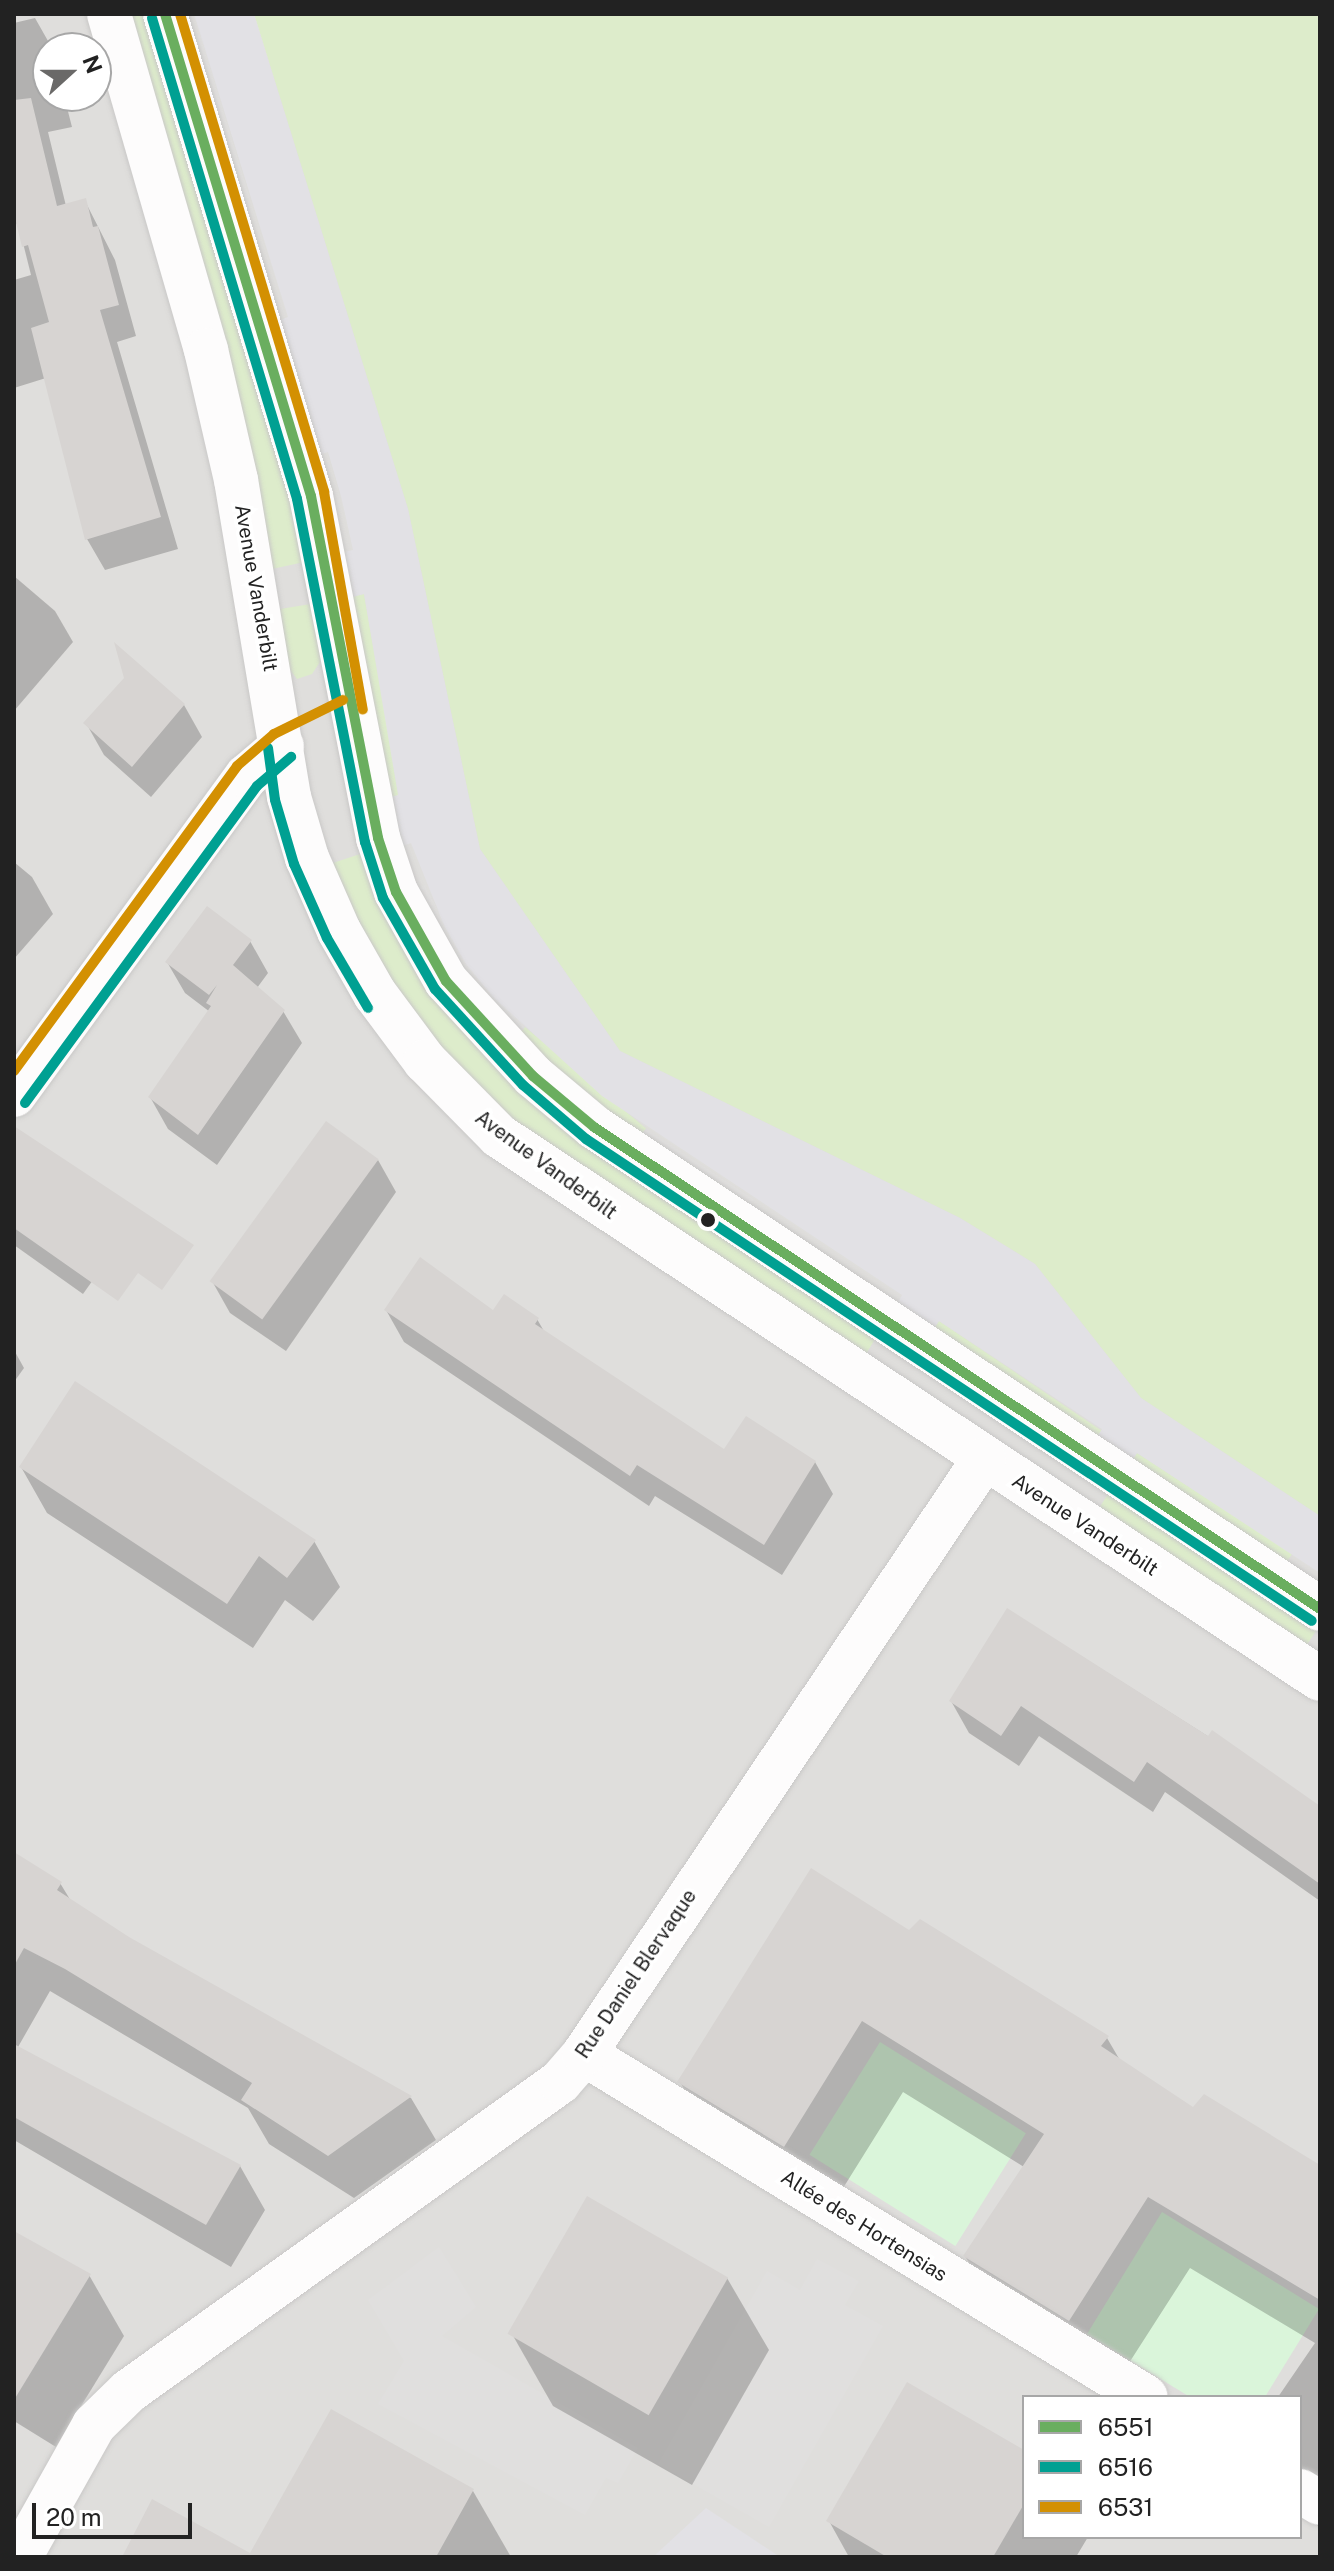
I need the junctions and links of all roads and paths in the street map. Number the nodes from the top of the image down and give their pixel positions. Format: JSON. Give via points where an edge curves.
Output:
{"nodes":[{"id":1,"x":109,"y":14,"type":"edge"},
{"id":2,"x":165,"y":14,"type":"edge"},
{"id":3,"x":282,"y":746,"type":"junction"},
{"id":4,"x":14,"y":1095,"type":"edge"},
{"id":5,"x":984,"y":1459,"type":"junction"},
{"id":6,"x":1320,"y":1609,"type":"edge"},
{"id":7,"x":1320,"y":1679,"type":"edge"},
{"id":8,"x":584,"y":2054,"type":"junction"},
{"id":9,"x":1143,"y":2395,"type":"edge"},
{"id":10,"x":1302,"y":2492,"type":"edge"},
{"id":11,"x":1320,"y":2503,"type":"edge"},
{"id":12,"x":20,"y":2557,"type":"edge"}],
"edges":[{"from":1,"to":3,"type":"street","name":"Avenue Vanderbilt","via":[[213,379],[257,584]]},
{"from":2,"to":6,"type":"street","via":[[311,496],[378,838],[396,892],[446,981],[533,1076],[594,1127]]},
{"from":3,"to":4,"type":"street","via":[[247,776]]},
{"from":3,"to":5,"type":"street","name":"Avenue Vanderbilt","via":[[289,797],[307,858],[339,931],[375,994],[462,1103],[578,1192]]},
{"from":5,"to":7,"type":"street","name":"Avenue Vanderbilt"},
{"from":5,"to":8,"type":"street","name":"Rue Daniel Blervaque"},
{"from":8,"to":9,"type":"street","name":"Allée des Hortensias"},
{"from":8,"to":12,"type":"street","name":"Rue Daniel Blervaque","via":[[548,2091],[129,2391],[94,2425]]},
{"from":10,"to":11,"type":"street"}]}
